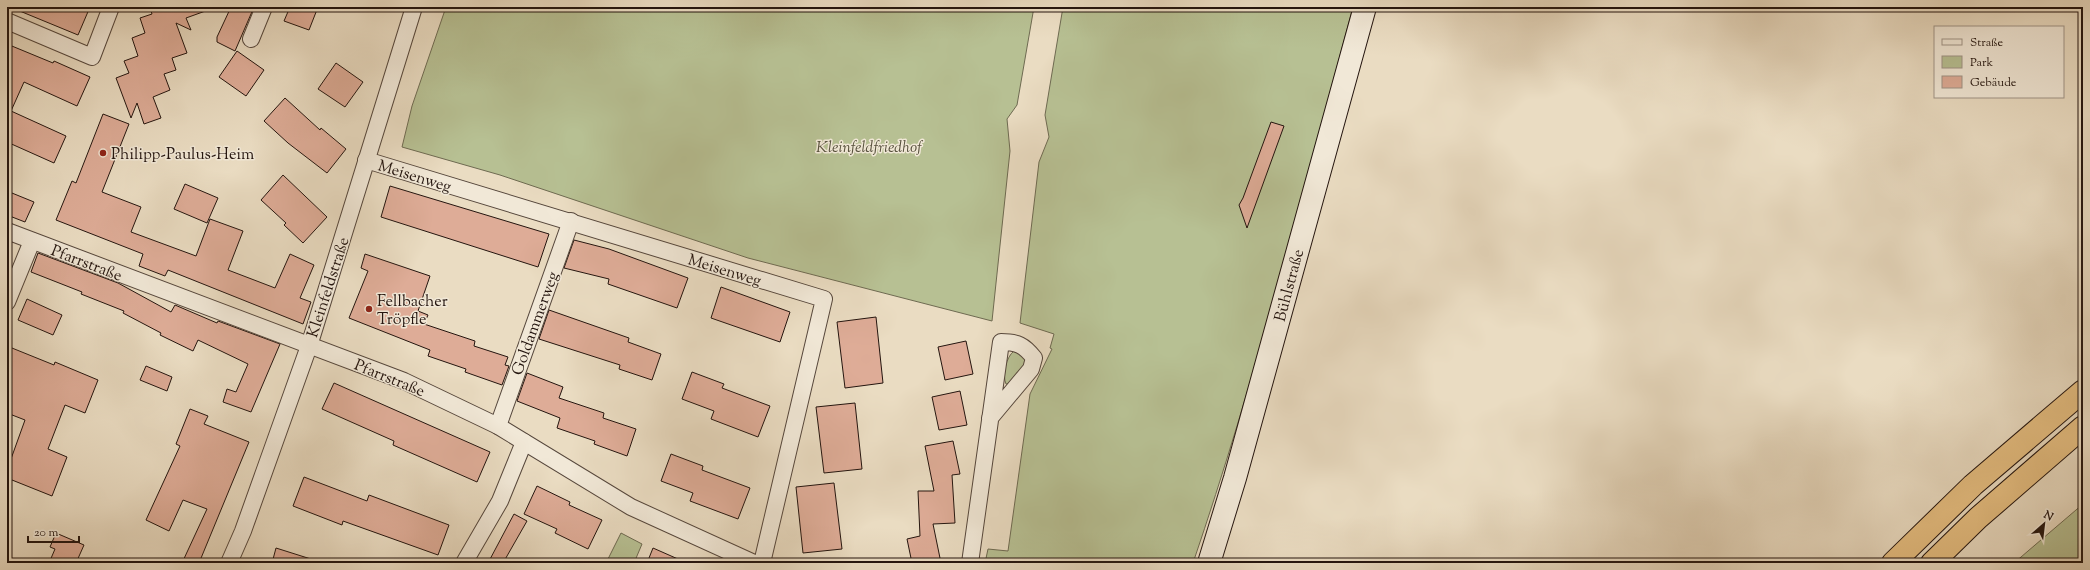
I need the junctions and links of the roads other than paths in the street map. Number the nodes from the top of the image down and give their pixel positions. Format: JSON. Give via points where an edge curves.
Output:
{"nodes":[{"id":1,"x":111,"y":7,"type":"edge"},
{"id":2,"x":264,"y":7,"type":"edge"},
{"id":3,"x":414,"y":7,"type":"edge"},
{"id":4,"x":1365,"y":7,"type":"edge"},
{"id":5,"x":7,"y":21,"type":"edge"},
{"id":6,"x":251,"y":39,"type":"dead end"},
{"id":7,"x":366,"y":160,"type":"junction"},
{"id":8,"x":571,"y":221,"type":"junction"},
{"id":9,"x":7,"y":231,"type":"edge"},
{"id":10,"x":32,"y":241,"type":"junction"},
{"id":11,"x":7,"y":302,"type":"edge"},
{"id":12,"x":309,"y":346,"type":"junction"},
{"id":13,"x":2083,"y":391,"type":"edge"},
{"id":14,"x":990,"y":418,"type":"junction"},
{"id":15,"x":498,"y":426,"type":"junction"},
{"id":16,"x":2083,"y":427,"type":"edge"},
{"id":17,"x":524,"y":442,"type":"junction"},
{"id":18,"x":229,"y":563,"type":"edge"},
{"id":19,"x":464,"y":563,"type":"edge"},
{"id":20,"x":754,"y":563,"type":"edge"},
{"id":21,"x":762,"y":563,"type":"edge"},
{"id":22,"x":970,"y":563,"type":"edge"},
{"id":23,"x":1209,"y":563,"type":"edge"},
{"id":24,"x":1893,"y":563,"type":"edge"},
{"id":25,"x":1932,"y":563,"type":"edge"}],
"edges":[{"from":1,"to":5,"type":"street","via":[[92,57]]},
{"from":2,"to":6,"type":"street"},
{"from":3,"to":7,"type":"street","name":"Kleinfeldstraße"},
{"from":4,"to":23,"type":"main road","name":"Bühlstraße","via":[[1235,478]]},
{"from":7,"to":8,"type":"street","name":"Meisenweg"},
{"from":7,"to":12,"type":"street","name":"Kleinfeldstraße"},
{"from":8,"to":15,"type":"street","name":"Goldammerweg"},
{"from":8,"to":21,"type":"street","name":"Meisenweg","via":[[824,299]]},
{"from":9,"to":10,"type":"street","name":"Pfarrstraße"},
{"from":10,"to":11,"type":"street"},
{"from":10,"to":12,"type":"street","name":"Pfarrstraße"},
{"from":12,"to":15,"type":"street","name":"Pfarrstraße","via":[[404,381]]},
{"from":12,"to":18,"type":"street","name":"Kleinfeldstraße"},
{"from":13,"to":24,"type":"highway","via":[[1994,466]]},
{"from":14,"to":14,"type":"street","via":[[1030,369],[1034,358],[1027,349],[1001,336]]},
{"from":14,"to":22,"type":"street"},
{"from":15,"to":17,"type":"street","name":"Pfarrstraße"},
{"from":16,"to":25,"type":"highway","via":[[1978,518]]},
{"from":17,"to":19,"type":"street","via":[[500,501]]},
{"from":17,"to":20,"type":"street","name":"Pfarrstraße","via":[[631,507]]}]}
